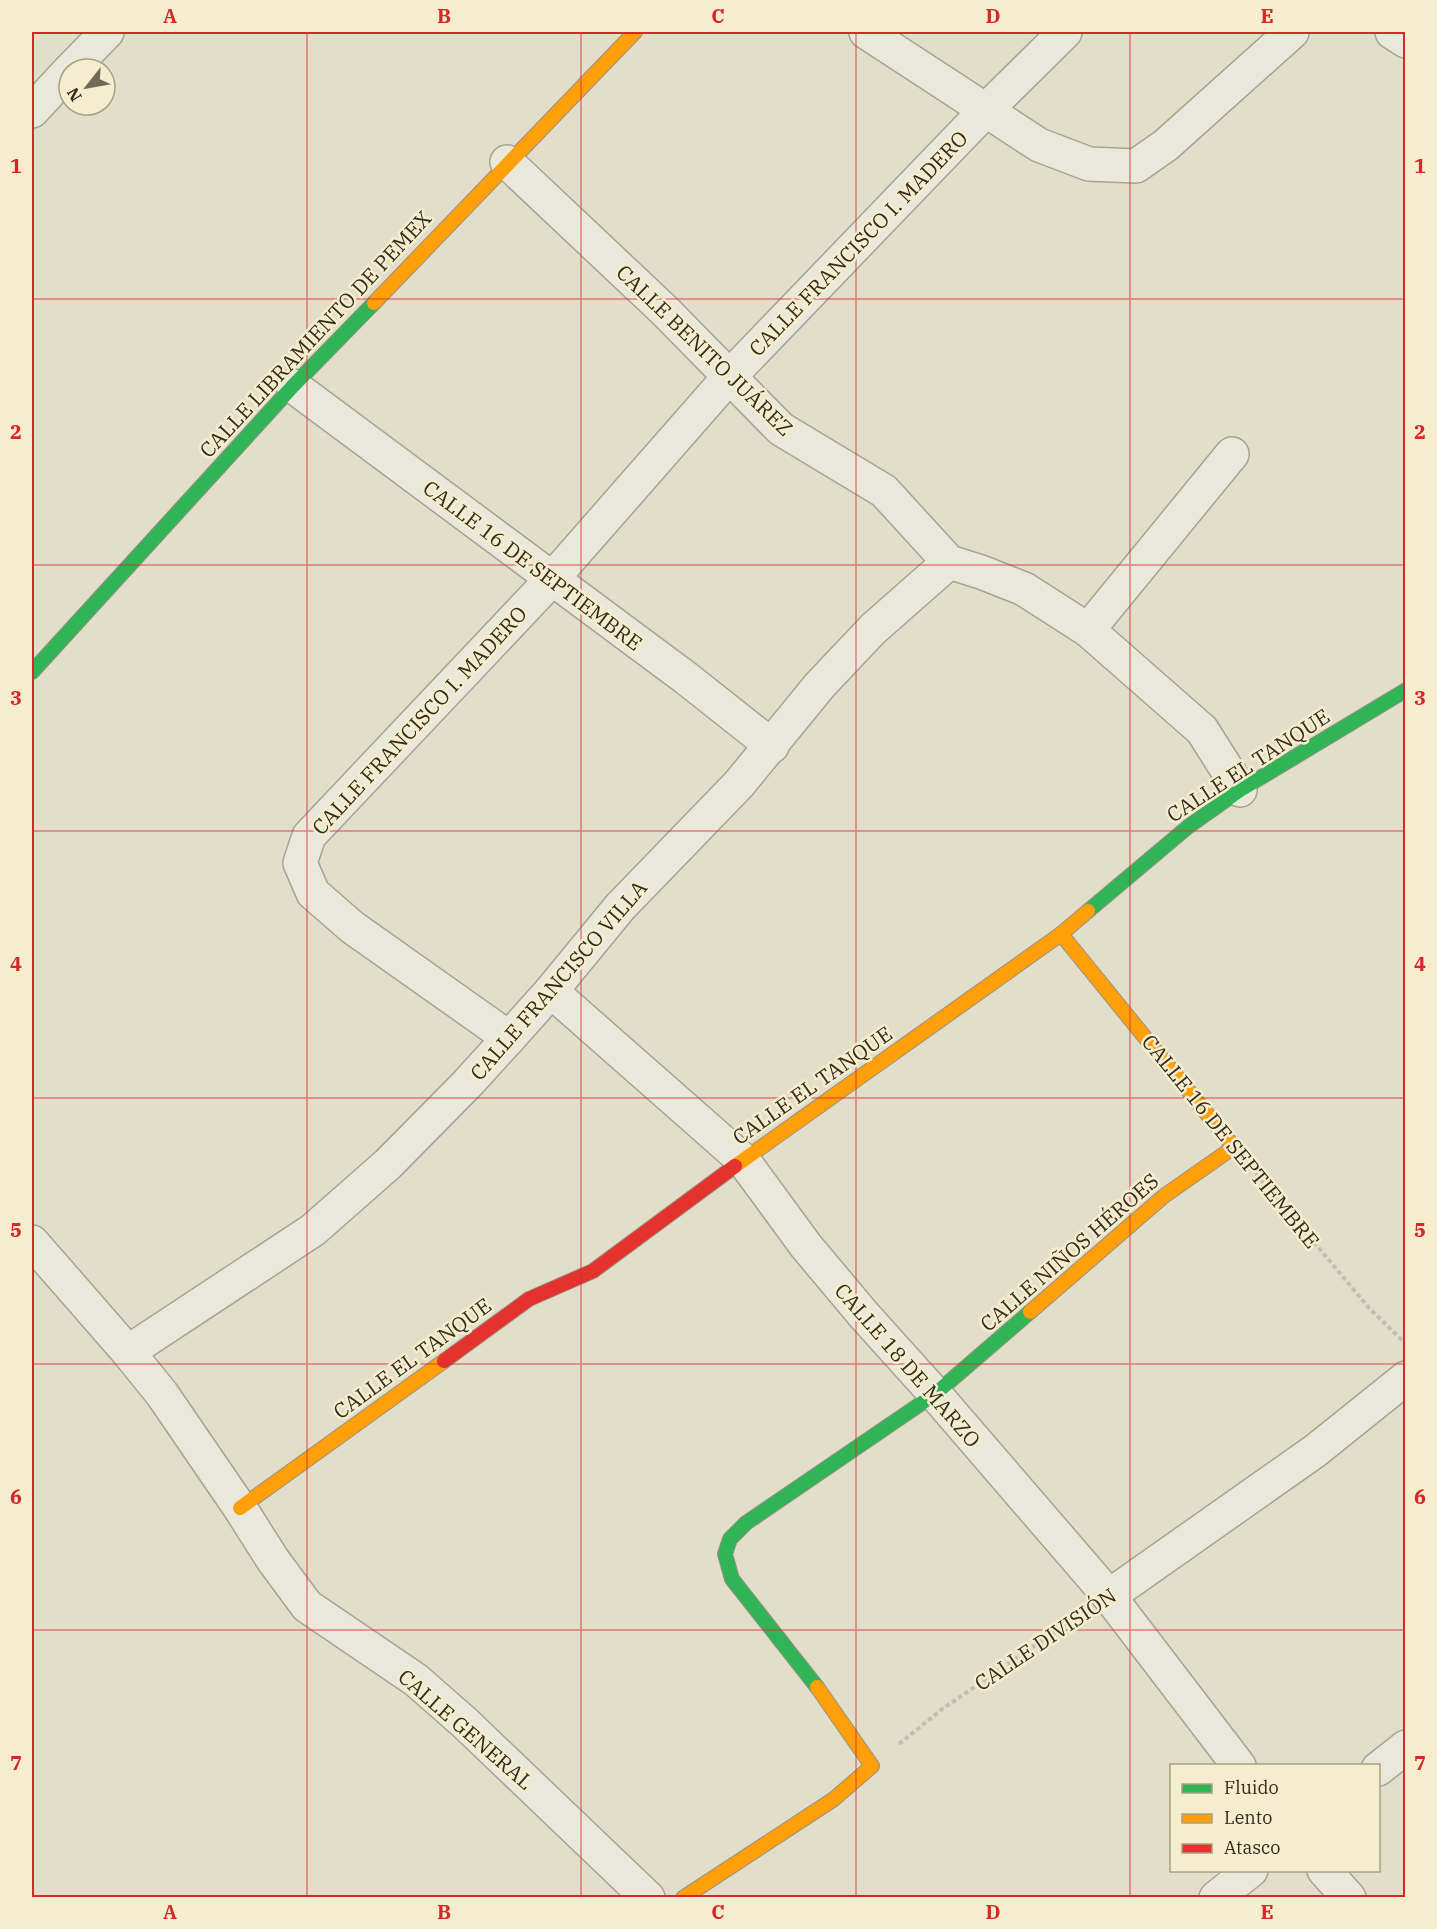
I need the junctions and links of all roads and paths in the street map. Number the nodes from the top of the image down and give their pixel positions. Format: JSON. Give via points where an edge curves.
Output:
{"nodes":[{"id":1,"x":106,"y":32,"type":"edge"},
{"id":2,"x":635,"y":32,"type":"edge"},
{"id":3,"x":866,"y":32,"type":"edge"},
{"id":4,"x":1065,"y":32,"type":"edge"},
{"id":5,"x":1292,"y":32,"type":"edge"},
{"id":6,"x":1392,"y":32,"type":"edge"},
{"id":7,"x":1406,"y":41,"type":"edge"},
{"id":8,"x":82,"y":57,"type":"edge"},
{"id":9,"x":57,"y":84,"type":"edge"},
{"id":10,"x":986,"y":110,"type":"junction"},
{"id":11,"x":32,"y":111,"type":"edge"},
{"id":12,"x":507,"y":162,"type":"junction"},
{"id":13,"x":729,"y":377,"type":"junction"},
{"id":14,"x":293,"y":386,"type":"junction"},
{"id":15,"x":1232,"y":454,"type":"dead end"},
{"id":16,"x":949,"y":562,"type":"junction"},
{"id":17,"x":552,"y":579,"type":"junction"},
{"id":18,"x":1088,"y":630,"type":"junction"},
{"id":19,"x":32,"y":672,"type":"edge"},
{"id":20,"x":1406,"y":690,"type":"edge"},
{"id":21,"x":772,"y":746,"type":"junction"},
{"id":22,"x":1240,"y":790,"type":"junction"},
{"id":23,"x":1061,"y":934,"type":"junction"},
{"id":24,"x":550,"y":991,"type":"junction"},
{"id":25,"x":509,"y":1038,"type":"junction"},
{"id":26,"x":1234,"y":1147,"type":"junction"},
{"id":27,"x":743,"y":1160,"type":"junction"},
{"id":28,"x":32,"y":1242,"type":"edge"},
{"id":29,"x":1406,"y":1343,"type":"edge"},
{"id":30,"x":128,"y":1352,"type":"junction"},
{"id":31,"x":1406,"y":1378,"type":"edge"},
{"id":32,"x":935,"y":1395,"type":"junction"},
{"id":33,"x":240,"y":1508,"type":"junction"},
{"id":34,"x":1108,"y":1596,"type":"junction"},
{"id":35,"x":1406,"y":1747,"type":"edge"},
{"id":36,"x":1237,"y":1764,"type":"edge"},
{"id":37,"x":872,"y":1766,"type":"junction"},
{"id":38,"x":1380,"y":1767,"type":"edge"},
{"id":39,"x":1248,"y":1872,"type":"edge"},
{"id":40,"x":1326,"y":1872,"type":"edge"},
{"id":41,"x":648,"y":1898,"type":"edge"},
{"id":42,"x":683,"y":1898,"type":"edge"},
{"id":43,"x":1216,"y":1898,"type":"edge"},
{"id":44,"x":1349,"y":1898,"type":"edge"}],
"edges":[{"from":1,"to":8,"type":"street"},
{"from":2,"to":12,"type":"street","name":"CALLE LIBRAMIENTO DE PEMEX"},
{"from":3,"to":10,"type":"street"},
{"from":4,"to":10,"type":"street","name":"CALLE FRANCISCO I. MADERO"},
{"from":5,"to":10,"type":"street","via":[[1166,145],[1136,166],[1089,164],[1039,145]]},
{"from":6,"to":7,"type":"street"},
{"from":9,"to":11,"type":"street"},
{"from":10,"to":13,"type":"street","name":"CALLE FRANCISCO I. MADERO"},
{"from":12,"to":13,"type":"street","name":"CALLE BENITO JUÁREZ"},
{"from":12,"to":14,"type":"street","name":"CALLE LIBRAMIENTO DE PEMEX"},
{"from":13,"to":16,"type":"street","name":"CALLE BENITO JUÁREZ","via":[[781,429],[884,491]]},
{"from":13,"to":17,"type":"street","name":"CALLE FRANCISCO I. MADERO"},
{"from":14,"to":17,"type":"street","name":"CALLE 16 DE SEPTIEMBRE"},
{"from":14,"to":19,"type":"street","name":"CALLE LIBRAMIENTO DE PEMEX"},
{"from":15,"to":18,"type":"street"},
{"from":16,"to":18,"type":"street","via":[[1024,589]]},
{"from":16,"to":21,"type":"street","name":"CALLE FRANCISCO VILLA","via":[[873,629],[820,685]]},
{"from":17,"to":21,"type":"street","name":"CALLE 16 DE SEPTIEMBRE"},
{"from":17,"to":25,"type":"street","name":"CALLE FRANCISCO I. MADERO","via":[[309,836],[300,863],[313,892],[352,927]]},
{"from":18,"to":22,"type":"street","via":[[1202,730]]},
{"from":20,"to":22,"type":"street","name":"CALLE EL TANQUE"},
{"from":21,"to":24,"type":"street","name":"CALLE FRANCISCO VILLA","via":[[620,907]]},
{"from":22,"to":23,"type":"street","name":"CALLE EL TANQUE","via":[[1189,826]]},
{"from":23,"to":26,"type":"street","name":"CALLE 16 DE SEPTIEMBRE"},
{"from":23,"to":27,"type":"street","name":"CALLE EL TANQUE"},
{"from":24,"to":25,"type":"street","name":"CALLE FRANCISCO VILLA"},
{"from":24,"to":27,"type":"street","name":"CALLE 18 DE MARZO"},
{"from":25,"to":30,"type":"street","name":"CALLE FRANCISCO VILLA","via":[[388,1164],[313,1230]]},
{"from":26,"to":29,"type":"path","name":"CALLE 16 DE SEPTIEMBRE","via":[[1369,1308]]},
{"from":26,"to":32,"type":"street","name":"CALLE NIÑOS HÉROES","via":[[1164,1196]]},
{"from":27,"to":32,"type":"street","name":"CALLE 18 DE MARZO","via":[[820,1263]]},
{"from":27,"to":33,"type":"street","name":"CALLE EL TANQUE","via":[[593,1271],[529,1299]]},
{"from":28,"to":30,"type":"street","name":"CALLE GENERAL"},
{"from":30,"to":33,"type":"street","name":"CALLE GENERAL","via":[[162,1394]]},
{"from":31,"to":34,"type":"street","name":"CALLE DIVISIÓN","via":[[1315,1451]]},
{"from":32,"to":34,"type":"street","name":"CALLE 18 DE MARZO"},
{"from":32,"to":37,"type":"street","name":"CALLE NIÑOS HÉROES","via":[[746,1523],[730,1539],[725,1554],[732,1579],[824,1696]]},
{"from":33,"to":41,"type":"street","name":"CALLE GENERAL","via":[[307,1606],[416,1680]]},
{"from":34,"to":36,"type":"street","name":"CALLE 18 DE MARZO"},
{"from":34,"to":37,"type":"path","name":"CALLE DIVISIÓN","via":[[941,1710]]},
{"from":35,"to":38,"type":"street"},
{"from":37,"to":42,"type":"street","via":[[834,1799]]},
{"from":39,"to":43,"type":"street"},
{"from":40,"to":44,"type":"street"}]}
